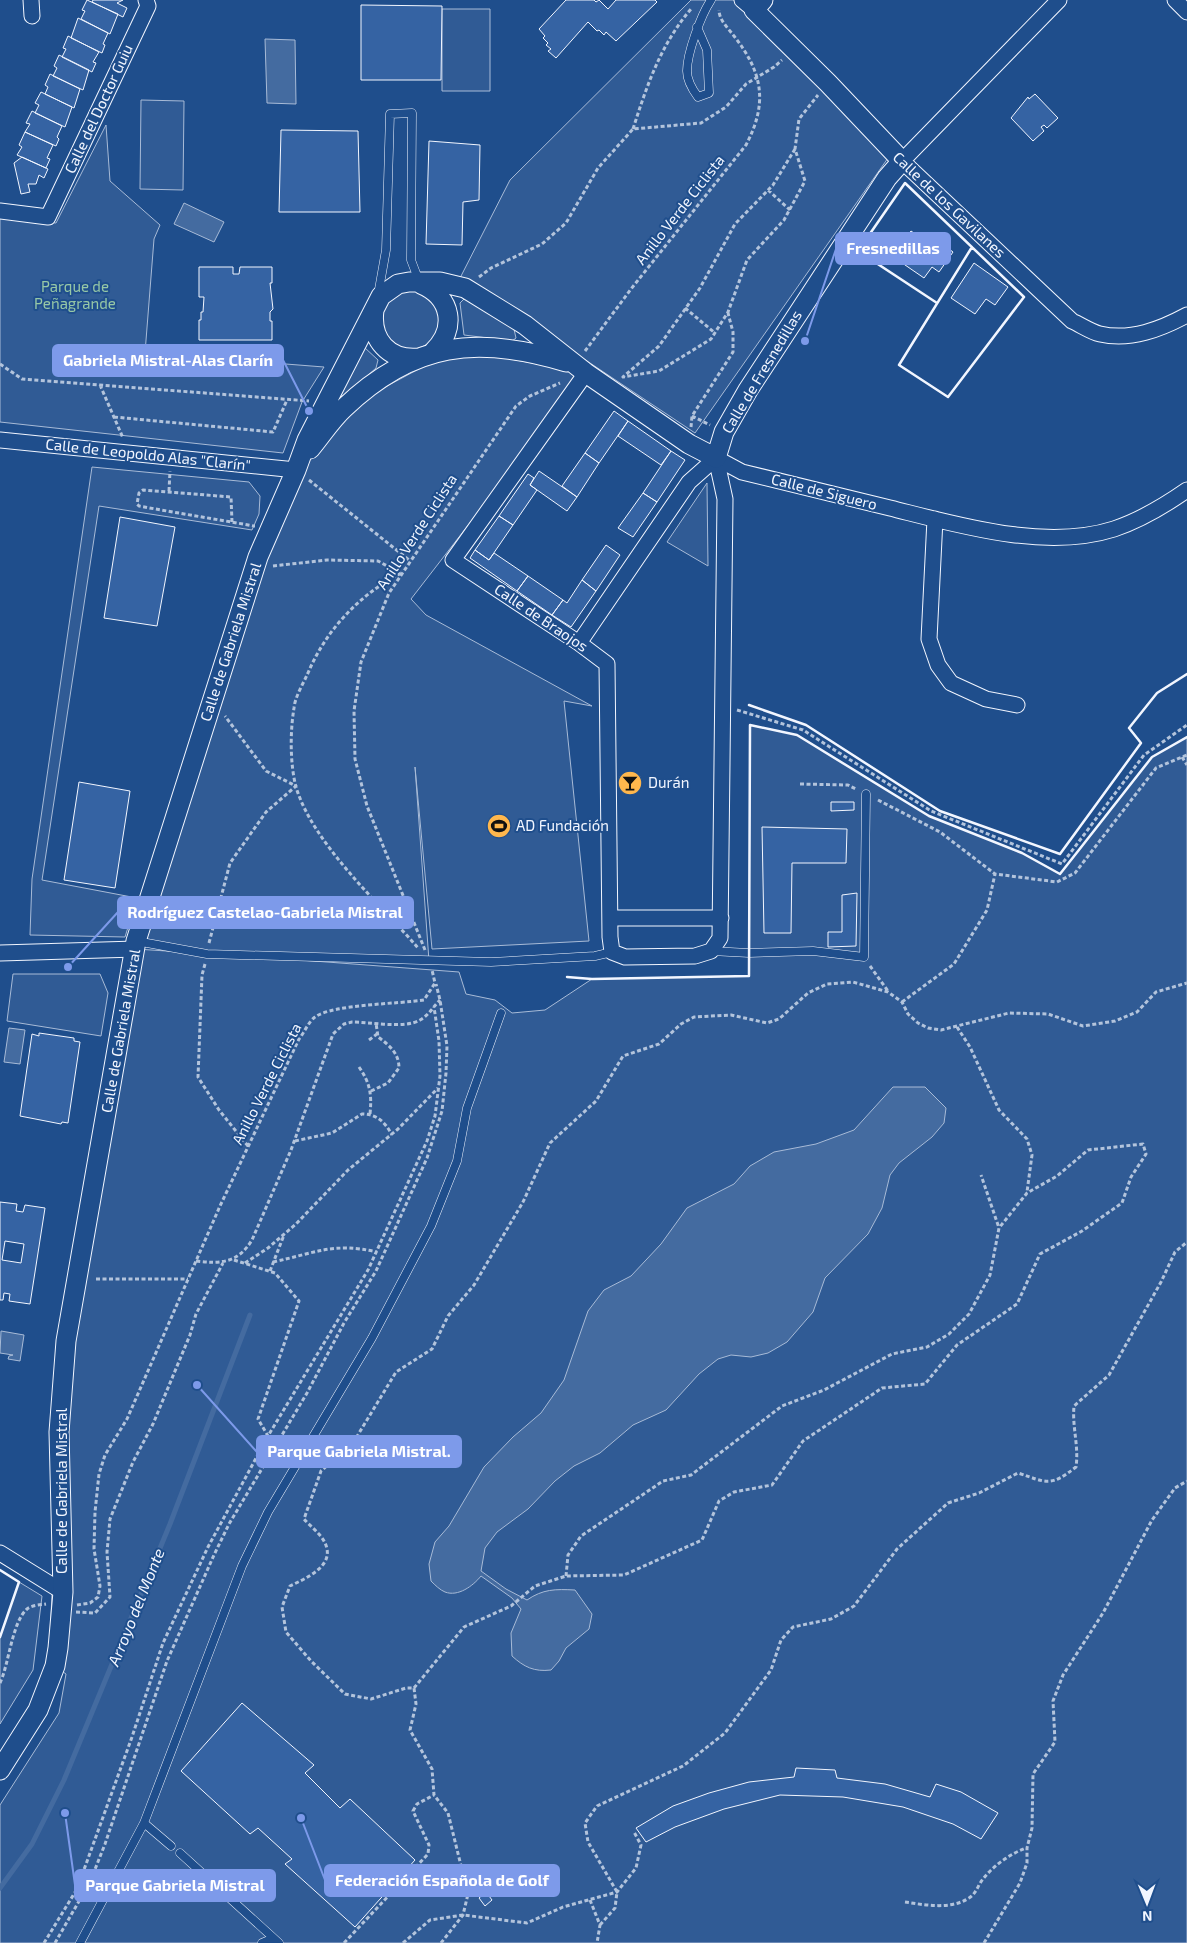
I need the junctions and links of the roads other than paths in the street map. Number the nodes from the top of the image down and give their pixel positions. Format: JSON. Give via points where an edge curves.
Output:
{"nodes":[{"id":1,"x":31,"y":0,"type":"edge"},
{"id":2,"x":146,"y":0,"type":"edge"},
{"id":3,"x":1059,"y":0,"type":"edge"},
{"id":4,"x":1175,"y":0,"type":"edge"},
{"id":5,"x":715,"y":2,"type":"edge"},
{"id":6,"x":753,"y":3,"type":"edge"},
{"id":7,"x":1187,"y":12,"type":"edge"},
{"id":8,"x":32,"y":16,"type":"dead end"},
{"id":9,"x":697,"y":27,"type":"junction"},
{"id":10,"x":902,"y":161,"type":"junction"},
{"id":11,"x":0,"y":211,"type":"edge"},
{"id":12,"x":420,"y":284,"type":"junction"},
{"id":13,"x":375,"y":308,"type":"junction"},
{"id":14,"x":1187,"y":314,"type":"edge"},
{"id":15,"x":426,"y":355,"type":"junction"},
{"id":16,"x":580,"y":369,"type":"junction"},
{"id":17,"x":0,"y":440,"type":"edge"},
{"id":18,"x":716,"y":458,"type":"junction"},
{"id":19,"x":298,"y":467,"type":"junction"},
{"id":20,"x":1187,"y":490,"type":"edge"},
{"id":21,"x":935,"y":519,"type":"junction"},
{"id":22,"x":579,"y":643,"type":"junction"},
{"id":23,"x":1017,"y":705,"type":"dead end"},
{"id":24,"x":866,"y":794,"type":"road end"},
{"id":25,"x":610,"y":918,"type":"junction"},
{"id":26,"x":721,"y":918,"type":"junction"},
{"id":27,"x":136,"y":945,"type":"junction"},
{"id":28,"x":711,"y":950,"type":"junction"},
{"id":29,"x":612,"y":952,"type":"junction"},
{"id":30,"x":0,"y":953,"type":"edge"},
{"id":31,"x":500,"y":1013,"type":"dead end"},
{"id":32,"x":0,"y":1553,"type":"edge"},
{"id":33,"x":62,"y":1602,"type":"junction"},
{"id":34,"x":0,"y":1770,"type":"edge"},
{"id":35,"x":144,"y":1824,"type":"junction"},
{"id":36,"x":171,"y":1846,"type":"dead end"},
{"id":37,"x":180,"y":1853,"type":"dead end"},
{"id":38,"x":80,"y":1943,"type":"edge"},
{"id":39,"x":262,"y":1943,"type":"edge"},
{"id":40,"x":279,"y":1943,"type":"edge"}],
"edges":[{"from":1,"to":8,"type":"street"},
{"from":2,"to":11,"type":"street","name":"Calle del Doctor Guiu","via":[[148,6],[48,217]]},
{"from":3,"to":10,"type":"street","name":"Calle de Fresnedillas"},
{"from":4,"to":7,"type":"street"},
{"from":5,"to":9,"type":"lane"},
{"from":6,"to":10,"type":"street","name":"Calle de los Gavilanes"},
{"from":9,"to":9,"type":"lane","via":[[687,72],[698,97],[710,93],[707,50]]},
{"from":10,"to":14,"type":"street","name":"Calle de los Gavilanes","via":[[1072,321],[1100,334],[1132,336],[1166,326]]},
{"from":10,"to":18,"type":"street","name":"Calle de Fresnedillas","via":[[887,178],[748,390],[724,432]]},
{"from":12,"to":13,"type":"street","name":"Calle de Gabriela Mistral","via":[[398,284],[381,296]]},
{"from":12,"to":13,"type":"lane","via":[[411,260],[412,113],[390,114],[386,250]]},
{"from":12,"to":15,"type":"street","via":[[440,295],[449,314],[446,335]]},
{"from":12,"to":16,"type":"street","name":"Calle de Gabriela Mistral","via":[[440,282],[465,288],[525,325]]},
{"from":13,"to":15,"type":"street","name":"Calle de Gabriela Mistral","via":[[374,330],[383,347],[399,357]]},
{"from":13,"to":19,"type":"street","name":"Calle de Gabriela Mistral","via":[[319,414]]},
{"from":15,"to":16,"type":"street","name":"Calle de Gabriela Mistral","via":[[455,347],[512,348]]},
{"from":15,"to":19,"type":"street","name":"Calle de Gabriela Mistral","via":[[380,377],[343,409]]},
{"from":16,"to":18,"type":"street","name":"Calle de Gabriela Mistral","via":[[689,444]]},
{"from":16,"to":22,"type":"street","name":"Calle de Braojos","via":[[453,560]]},
{"from":17,"to":19,"type":"street","name":"Calle de Leopoldo Alas \"Clarín\""},
{"from":18,"to":21,"type":"street","name":"Calle de Siguero","via":[[742,472]]},
{"from":18,"to":22,"type":"street","via":[[689,482]]},
{"from":18,"to":26,"type":"street","via":[[725,499]]},
{"from":19,"to":27,"type":"street","name":"Calle de Gabriela Mistral","via":[[254,568]]},
{"from":20,"to":21,"type":"street","name":"Calle de Siguero","via":[[1154,513],[1113,530],[1066,537],[1018,537]]},
{"from":21,"to":23,"type":"street","via":[[929,639],[938,665],[951,683],[986,699]]},
{"from":22,"to":25,"type":"street","name":"Calle de Braojos","via":[[607,664]]},
{"from":24,"to":28,"type":"lane","via":[[864,957],[813,951],[749,953]]},
{"from":25,"to":26,"type":"street"},
{"from":25,"to":29,"type":"street","name":"Calle de Braojos"},
{"from":26,"to":28,"type":"street","via":[[720,938]]},
{"from":27,"to":29,"type":"lane","via":[[207,954],[491,962],[595,956]]},
{"from":27,"to":30,"type":"street"},
{"from":27,"to":33,"type":"street","name":"Calle de Gabriela Mistral","via":[[66,1342],[59,1432]]},
{"from":28,"to":29,"type":"street","via":[[695,956],[625,957]]},
{"from":31,"to":35,"type":"lane","via":[[467,1108],[456,1161],[431,1226],[372,1338],[264,1520],[242,1566]]},
{"from":32,"to":33,"type":"street","name":"Calle de Gabriela Mistral"},
{"from":33,"to":34,"type":"street","name":"Calle de Gabriela Mistral","via":[[55,1666],[34,1718]]},
{"from":35,"to":36,"type":"lane"},
{"from":35,"to":38,"type":"lane"},
{"from":37,"to":40,"type":"lane"},
{"from":39,"to":40,"type":"lane","via":[[269,1940]]}]}
